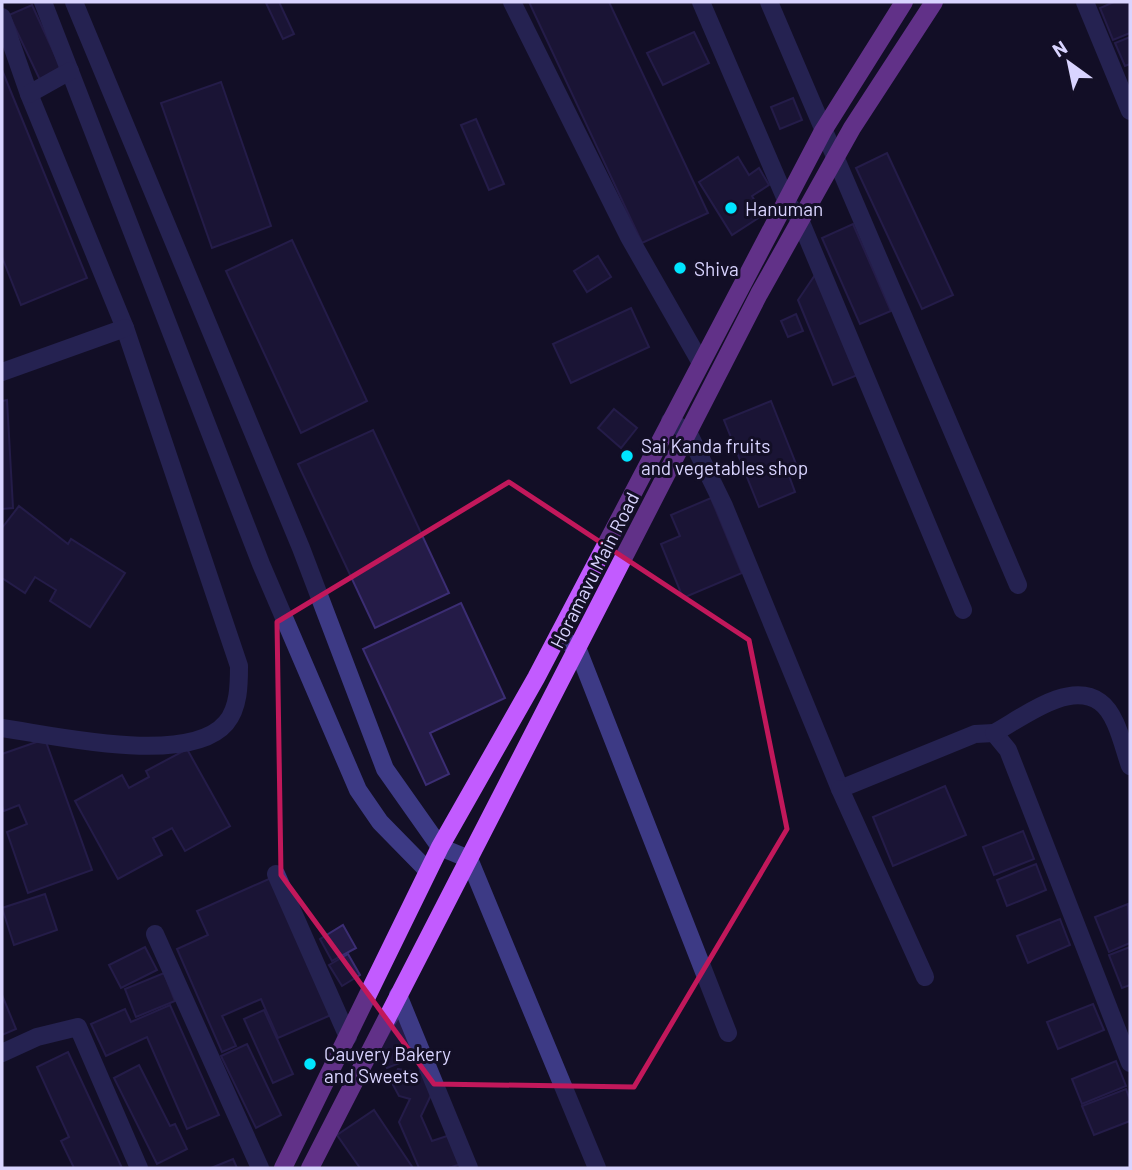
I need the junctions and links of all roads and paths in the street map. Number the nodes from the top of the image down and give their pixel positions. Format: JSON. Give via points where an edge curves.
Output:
{"nodes":[{"id":1,"x":43,"y":2,"type":"edge"},
{"id":2,"x":74,"y":2,"type":"edge"},
{"id":3,"x":512,"y":2,"type":"edge"},
{"id":4,"x":701,"y":2,"type":"edge"},
{"id":5,"x":769,"y":2,"type":"edge"},
{"id":6,"x":904,"y":2,"type":"edge"},
{"id":7,"x":934,"y":2,"type":"edge"},
{"id":8,"x":1085,"y":2,"type":"edge"},
{"id":9,"x":2,"y":17,"type":"edge"},
{"id":10,"x":70,"y":71,"type":"junction"},
{"id":11,"x":29,"y":94,"type":"junction"},
{"id":12,"x":1130,"y":111,"type":"edge"},
{"id":13,"x":823,"y":131,"type":"junction"},
{"id":14,"x":835,"y":159,"type":"junction"},
{"id":15,"x":787,"y":202,"type":"junction"},
{"id":16,"x":800,"y":220,"type":"junction"},
{"id":17,"x":125,"y":328,"type":"junction"},
{"id":18,"x":701,"y":363,"type":"junction"},
{"id":19,"x":2,"y":372,"type":"edge"},
{"id":20,"x":670,"y":421,"type":"junction"},
{"id":21,"x":688,"y":432,"type":"junction"},
{"id":22,"x":1018,"y":585,"type":"dead end"},
{"id":23,"x":963,"y":610,"type":"dead end"},
{"id":24,"x":559,"y":635,"type":"junction"},
{"id":25,"x":578,"y":650,"type":"junction"},
{"id":26,"x":2,"y":728,"type":"edge"},
{"id":27,"x":994,"y":733,"type":"junction"},
{"id":28,"x":1130,"y":766,"type":"edge"},
{"id":29,"x":840,"y":789,"type":"junction"},
{"id":30,"x":440,"y":846,"type":"junction"},
{"id":31,"x":469,"y":859,"type":"junction"},
{"id":32,"x":427,"y":870,"type":"junction"},
{"id":33,"x":276,"y":874,"type":"dead end"},
{"id":34,"x":155,"y":934,"type":"dead end"},
{"id":35,"x":925,"y":977,"type":"dead end"},
{"id":36,"x":398,"y":995,"type":"junction"},
{"id":37,"x":728,"y":1033,"type":"dead end"},
{"id":38,"x":348,"y":1037,"type":"junction"},
{"id":39,"x":2,"y":1053,"type":"edge"},
{"id":40,"x":1130,"y":1062,"type":"edge"},
{"id":41,"x":139,"y":1168,"type":"edge"},
{"id":42,"x":260,"y":1168,"type":"edge"},
{"id":43,"x":283,"y":1168,"type":"edge"},
{"id":44,"x":310,"y":1168,"type":"edge"},
{"id":45,"x":469,"y":1168,"type":"edge"},
{"id":46,"x":597,"y":1168,"type":"edge"}],
"edges":[{"from":1,"to":10,"type":"street"},
{"from":2,"to":30,"type":"street","via":[[301,548],[385,769]]},
{"from":3,"to":18,"type":"street","via":[[629,237]]},
{"from":4,"to":15,"type":"street"},
{"from":5,"to":13,"type":"street"},
{"from":6,"to":13,"type":"main road","name":"Horamavu Main Road"},
{"from":7,"to":14,"type":"main road","name":"Horamavu Main Road"},
{"from":8,"to":12,"type":"street"},
{"from":9,"to":11,"type":"street"},
{"from":10,"to":11,"type":"street"},
{"from":10,"to":32,"type":"street","via":[[261,564],[358,790],[380,822]]},
{"from":11,"to":17,"type":"street"},
{"from":13,"to":14,"type":"street"},
{"from":13,"to":15,"type":"main road","name":"Horamavu Main Road"},
{"from":14,"to":16,"type":"main road","name":"Horamavu Main Road"},
{"from":14,"to":22,"type":"street"},
{"from":15,"to":16,"type":"street"},
{"from":15,"to":18,"type":"main road","name":"Horamavu Main Road"},
{"from":16,"to":21,"type":"main road","name":"Horamavu Main Road"},
{"from":16,"to":23,"type":"street"},
{"from":17,"to":19,"type":"street"},
{"from":17,"to":26,"type":"street","via":[[239,666],[240,692],[226,723],[198,740],[155,748]]},
{"from":18,"to":20,"type":"main road","name":"Horamavu Main Road"},
{"from":20,"to":21,"type":"street"},
{"from":20,"to":24,"type":"main road","name":"Horamavu Main Road"},
{"from":21,"to":25,"type":"main road","name":"Horamavu Main Road"},
{"from":21,"to":29,"type":"street","via":[[724,506]]},
{"from":24,"to":25,"type":"street"},
{"from":24,"to":30,"type":"main road","name":"Horamavu Main Road"},
{"from":25,"to":31,"type":"main road","name":"Horamavu Main Road"},
{"from":25,"to":37,"type":"street"},
{"from":27,"to":28,"type":"street","via":[[1058,699],[1085,695],[1101,702],[1112,719]]},
{"from":27,"to":29,"type":"street","via":[[975,734]]},
{"from":27,"to":40,"type":"street","via":[[1008,750]]},
{"from":29,"to":35,"type":"street"},
{"from":30,"to":31,"type":"street"},
{"from":30,"to":32,"type":"main road","name":"Horamavu Main Road"},
{"from":31,"to":36,"type":"main road","name":"Horamavu Main Road"},
{"from":31,"to":46,"type":"street"},
{"from":32,"to":38,"type":"main road","name":"Horamavu Main Road"},
{"from":33,"to":38,"type":"street"},
{"from":34,"to":42,"type":"street"},
{"from":36,"to":44,"type":"main road","name":"Horamavu Main Road"},
{"from":36,"to":45,"type":"street"},
{"from":38,"to":43,"type":"main road","name":"Horamavu Main Road"},
{"from":39,"to":41,"type":"street","via":[[37,1037],[78,1027]]}]}
